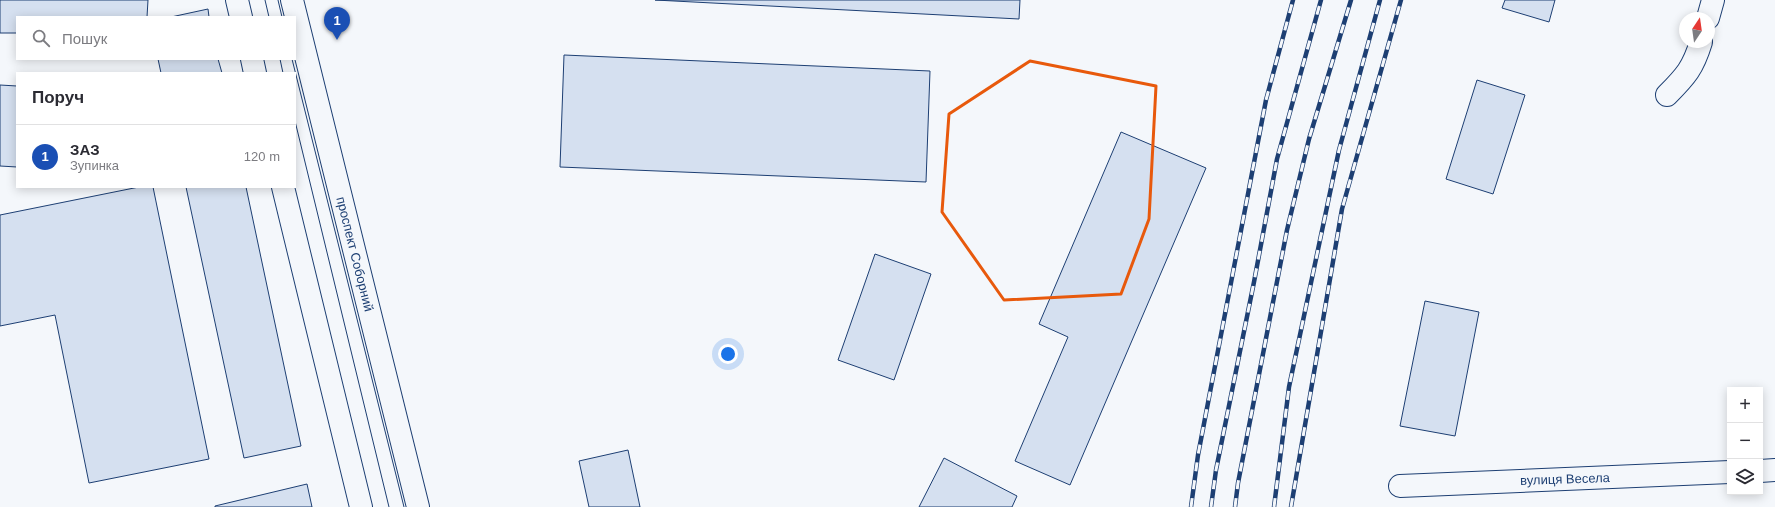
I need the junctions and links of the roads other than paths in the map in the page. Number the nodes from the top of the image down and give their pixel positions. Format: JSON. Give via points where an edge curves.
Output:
{"nodes":[{"id":1,"x":237,"y":0,"type":"edge"},
{"id":2,"x":292,"y":0,"type":"edge"},
{"id":3,"x":1713,"y":0,"type":"edge"},
{"id":4,"x":1710,"y":12,"type":"edge"},
{"id":5,"x":241,"y":16,"type":"edge"},
{"id":6,"x":296,"y":16,"type":"edge"},
{"id":7,"x":296,"y":16,"type":"edge"},
{"id":8,"x":1699,"y":48,"type":"edge"},
{"id":9,"x":252,"y":60,"type":"edge"},
{"id":10,"x":255,"y":72,"type":"edge"},
{"id":11,"x":1667,"y":95,"type":"dead end"},
{"id":12,"x":283,"y":188,"type":"edge"},
{"id":13,"x":1775,"y":470,"type":"edge"},
{"id":14,"x":1763,"y":471,"type":"edge"},
{"id":15,"x":1727,"y":472,"type":"edge"},
{"id":16,"x":1400,"y":486,"type":"dead end"},
{"id":17,"x":361,"y":507,"type":"edge"},
{"id":18,"x":418,"y":507,"type":"edge"}],
"edges":[{"from":1,"to":5,"type":"main road"},
{"from":2,"to":7,"type":"main road","name":"проспект Соборний"},
{"from":3,"to":4,"type":"main road"},
{"from":6,"to":18,"type":"main road","name":"проспект Соборний"},
{"from":8,"to":11,"type":"main road","via":[[1695,62],[1685,78]]},
{"from":9,"to":10,"type":"main road"},
{"from":12,"to":17,"type":"main road"},
{"from":13,"to":14,"type":"main road"},
{"from":15,"to":16,"type":"main road","name":"вулиця Весела"}]}
